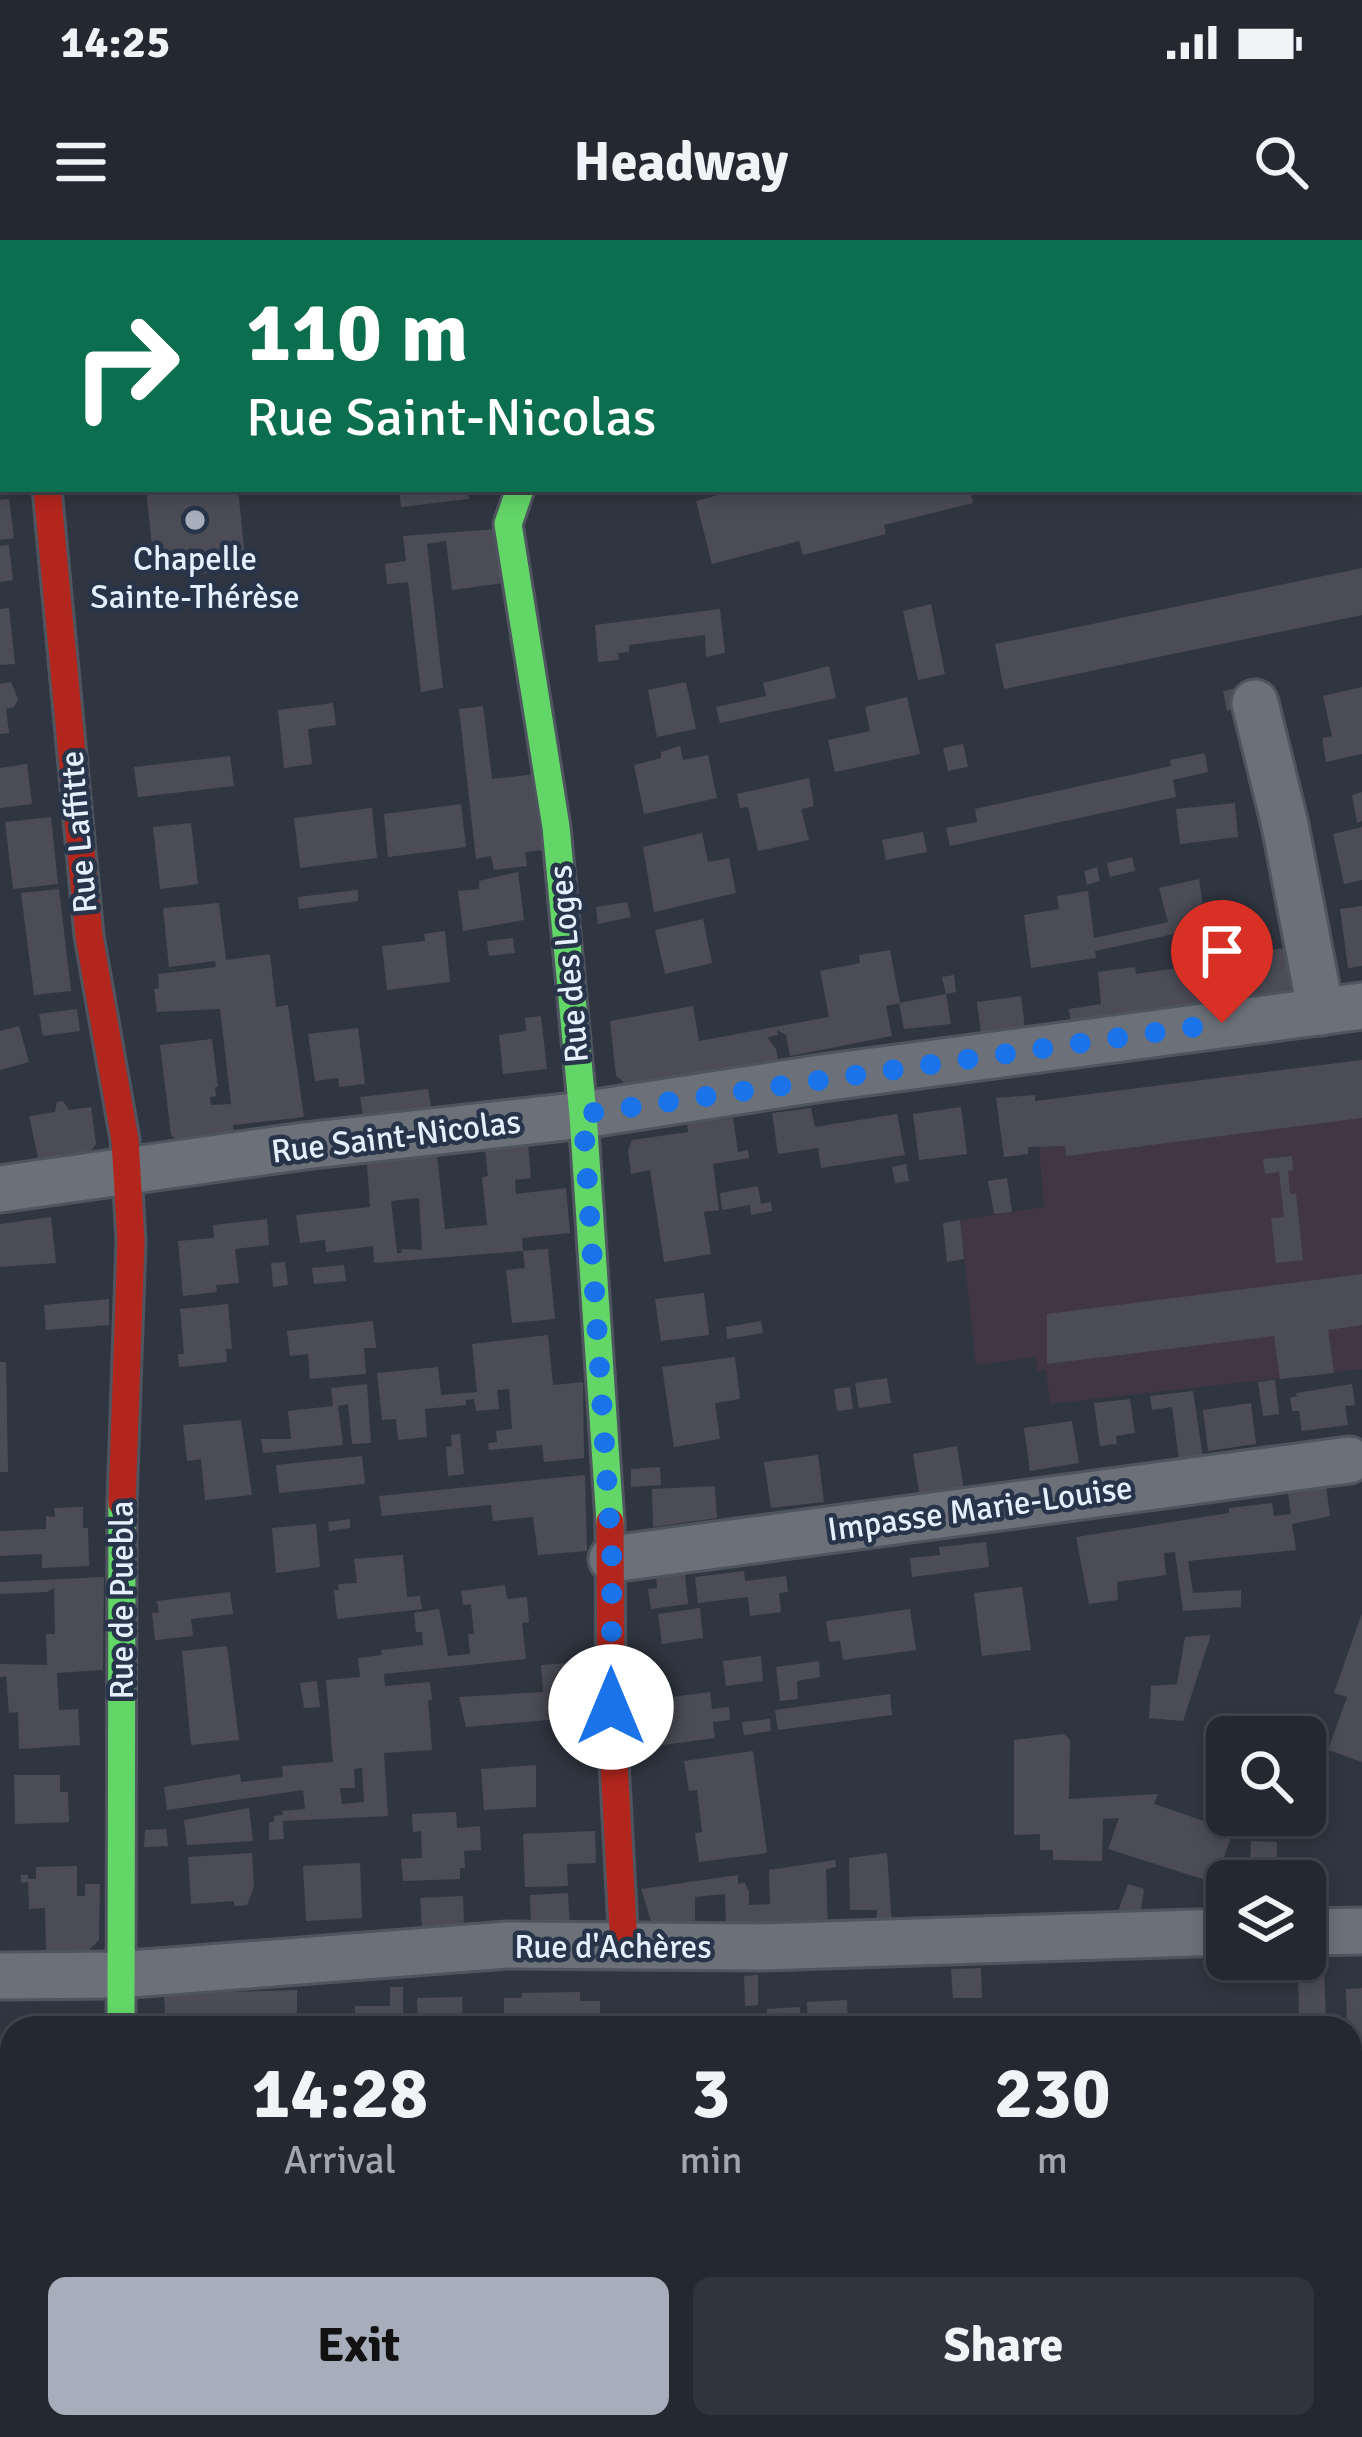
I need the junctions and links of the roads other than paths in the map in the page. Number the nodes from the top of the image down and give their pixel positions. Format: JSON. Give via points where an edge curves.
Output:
{"nodes":[{"id":1,"x":47,"y":492,"type":"edge"},
{"id":2,"x":519,"y":492,"type":"edge"},
{"id":3,"x":1255,"y":703,"type":"dead end"},
{"id":4,"x":1342,"y":1009,"type":"edge"},
{"id":5,"x":583,"y":1114,"type":"junction"},
{"id":6,"x":125,"y":1172,"type":"junction"},
{"id":7,"x":0,"y":1190,"type":"edge"},
{"id":8,"x":1349,"y":1460,"type":"dead end"},
{"id":9,"x":612,"y":1559,"type":"junction"},
{"id":10,"x":1326,"y":1931,"type":"edge"},
{"id":11,"x":1362,"y":1931,"type":"edge"},
{"id":12,"x":1206,"y":1933,"type":"edge"},
{"id":13,"x":624,"y":1947,"type":"junction"},
{"id":14,"x":118,"y":1975,"type":"junction"},
{"id":15,"x":0,"y":1976,"type":"edge"},
{"id":16,"x":120,"y":2016,"type":"edge"}],
"edges":[{"from":1,"to":6,"type":"street","name":"Rue Laffitte","via":[[89,936]]},
{"from":2,"to":5,"type":"street","name":"Rue des Loges","via":[[508,524],[556,827]]},
{"from":3,"to":4,"type":"street"},
{"from":4,"to":5,"type":"street","name":"Rue Saint-Nicolas"},
{"from":5,"to":6,"type":"street","name":"Rue Saint-Nicolas"},
{"from":5,"to":9,"type":"street","name":"Rue des Loges"},
{"from":6,"to":7,"type":"street","name":"Rue Saint-Nicolas"},
{"from":6,"to":14,"type":"street","name":"Rue de Puebla","via":[[131,1241]]},
{"from":8,"to":9,"type":"street","name":"Impasse Marie-Louise"},
{"from":9,"to":13,"type":"street","name":"Rue des Loges"},
{"from":10,"to":11,"type":"street"},
{"from":12,"to":13,"type":"street","name":"Rue d'Achères"},
{"from":13,"to":14,"type":"street","name":"Rue d'Achères","via":[[507,1946]]},
{"from":14,"to":15,"type":"street","name":"Rue d'Achères"},
{"from":14,"to":16,"type":"street","name":"Rue de Puebla"}]}
